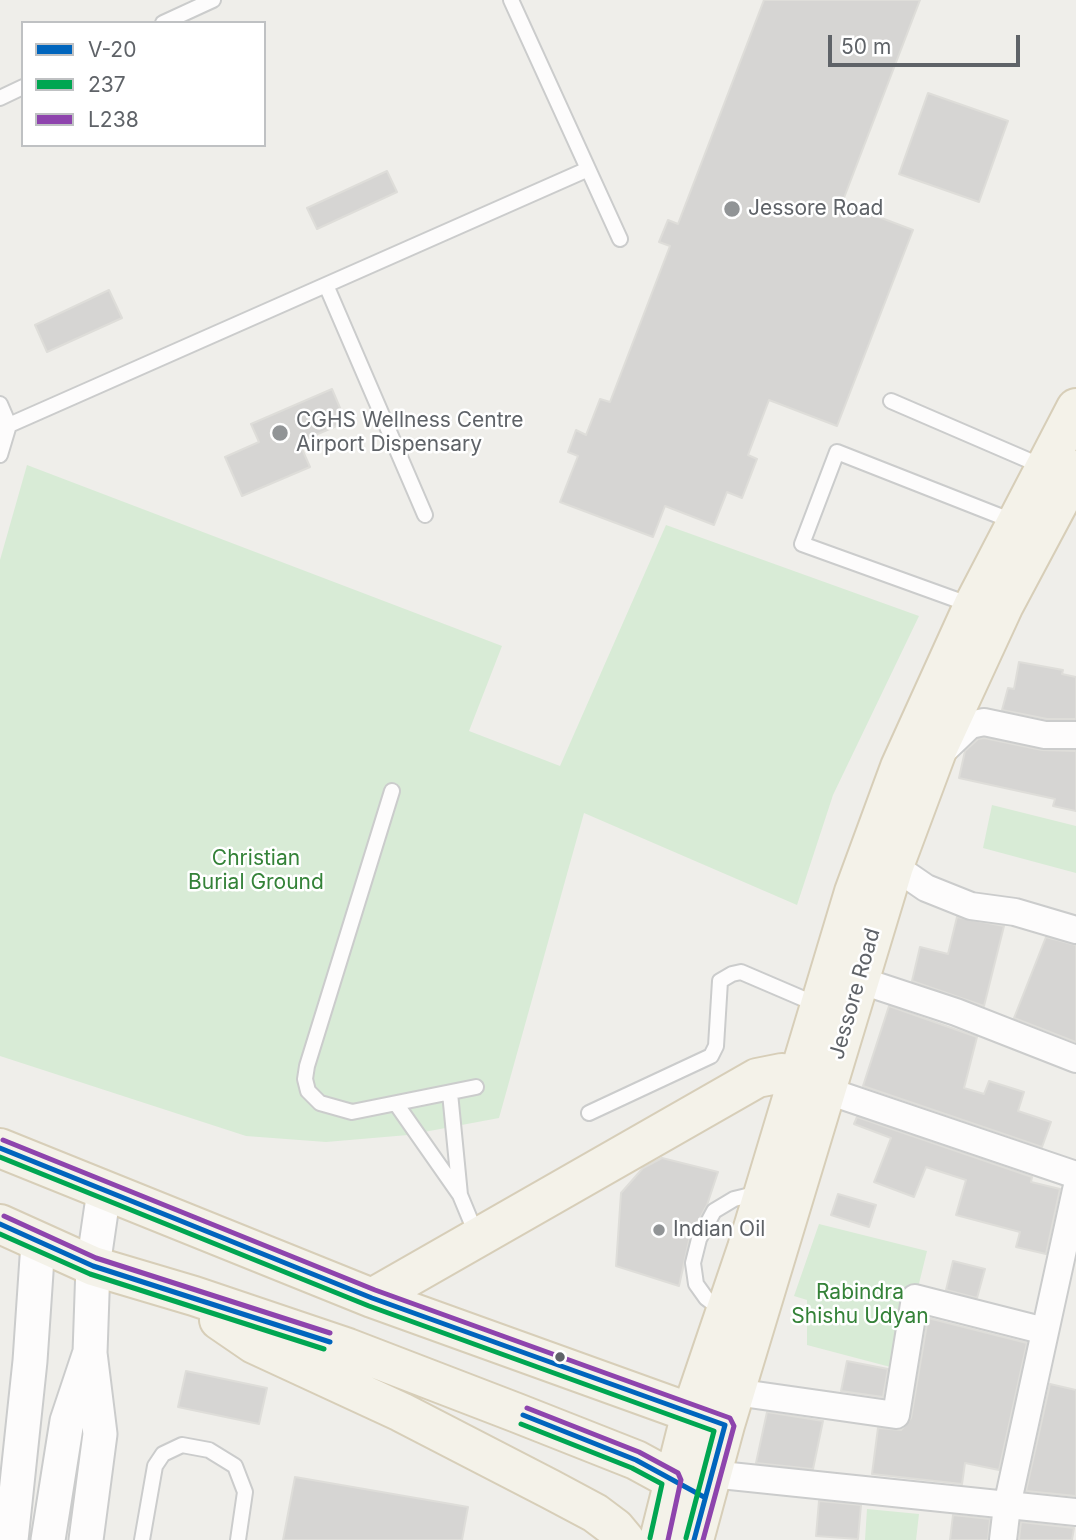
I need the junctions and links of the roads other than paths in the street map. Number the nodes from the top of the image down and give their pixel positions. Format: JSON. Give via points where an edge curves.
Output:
{"nodes":[{"id":1,"x":213,"y":0,"type":"edge"},
{"id":2,"x":511,"y":0,"type":"edge"},
{"id":3,"x":167,"y":21,"type":"edge"},
{"id":4,"x":21,"y":89,"type":"edge"},
{"id":5,"x":0,"y":98,"type":"edge"},
{"id":6,"x":586,"y":170,"type":"junction"},
{"id":7,"x":620,"y":239,"type":"dead end"},
{"id":8,"x":326,"y":285,"type":"junction"},
{"id":9,"x":891,"y":401,"type":"dead end"},
{"id":10,"x":0,"y":404,"type":"edge"},
{"id":11,"x":1076,"y":408,"type":"edge"},
{"id":12,"x":4,"y":427,"type":"edge"},
{"id":13,"x":0,"y":455,"type":"edge"},
{"id":14,"x":1061,"y":469,"type":"edge"},
{"id":15,"x":425,"y":515,"type":"dead end"},
{"id":16,"x":1016,"y":522,"type":"junction"},
{"id":17,"x":973,"y":606,"type":"junction"},
{"id":18,"x":1076,"y":735,"type":"edge"},
{"id":19,"x":926,"y":744,"type":"junction"},
{"id":20,"x":392,"y":791,"type":"dead end"},
{"id":21,"x":894,"y":866,"type":"junction"},
{"id":22,"x":1076,"y":930,"type":"edge"},
{"id":23,"x":859,"y":980,"type":"junction"},
{"id":24,"x":820,"y":1005,"type":"junction"},
{"id":25,"x":1076,"y":1059,"type":"edge"},
{"id":26,"x":813,"y":1084,"type":"junction"},
{"id":27,"x":476,"y":1087,"type":"dead end"},
{"id":28,"x":450,"y":1093,"type":"junction"},
{"id":29,"x":397,"y":1105,"type":"junction"},
{"id":30,"x":589,"y":1113,"type":"dead end"},
{"id":31,"x":0,"y":1148,"type":"edge"},
{"id":32,"x":1076,"y":1175,"type":"edge"},
{"id":33,"x":1076,"y":1190,"type":"edge"},
{"id":34,"x":104,"y":1191,"type":"junction"},
{"id":35,"x":460,"y":1195,"type":"junction"},
{"id":36,"x":0,"y":1224,"type":"edge"},
{"id":37,"x":478,"y":1238,"type":"junction"},
{"id":38,"x":38,"y":1243,"type":"junction"},
{"id":39,"x":93,"y":1266,"type":"junction"},
{"id":40,"x":194,"y":1296,"type":"junction"},
{"id":41,"x":372,"y":1298,"type":"junction"},
{"id":42,"x":1045,"y":1331,"type":"junction"},
{"id":43,"x":90,"y":1353,"type":"junction"},
{"id":44,"x":717,"y":1410,"type":"junction"},
{"id":45,"x":9,"y":1445,"type":"edge"},
{"id":46,"x":696,"y":1483,"type":"junction"},
{"id":47,"x":1007,"y":1506,"type":"junction"},
{"id":48,"x":1076,"y":1512,"type":"edge"},
{"id":49,"x":11,"y":1540,"type":"edge"},
{"id":50,"x":48,"y":1540,"type":"edge"},
{"id":51,"x":86,"y":1540,"type":"edge"},
{"id":52,"x":142,"y":1540,"type":"edge"},
{"id":53,"x":238,"y":1540,"type":"edge"},
{"id":54,"x":625,"y":1540,"type":"edge"},
{"id":55,"x":659,"y":1540,"type":"edge"},
{"id":56,"x":694,"y":1540,"type":"edge"},
{"id":57,"x":1003,"y":1540,"type":"edge"}],
"edges":[{"from":1,"to":3,"type":"lane"},
{"from":2,"to":6,"type":"lane"},
{"from":4,"to":5,"type":"lane"},
{"from":6,"to":7,"type":"lane"},
{"from":6,"to":8,"type":"lane"},
{"from":8,"to":12,"type":"lane"},
{"from":8,"to":15,"type":"lane"},
{"from":9,"to":14,"type":"lane"},
{"from":10,"to":12,"type":"lane"},
{"from":11,"to":14,"type":"main road","name":"Jessore Road"},
{"from":12,"to":13,"type":"lane"},
{"from":14,"to":16,"type":"main road","name":"Jessore Road"},
{"from":14,"to":19,"type":"main road","name":"Jessore Road","via":[[1004,605]]},
{"from":16,"to":17,"type":"main road","name":"Jessore Road"},
{"from":16,"to":17,"type":"lane","via":[[837,452],[802,544]]},
{"from":17,"to":19,"type":"main road","name":"Jessore Road"},
{"from":18,"to":19,"type":"street","via":[[984,722],[970,725],[951,746]]},
{"from":19,"to":21,"type":"main road","name":"Jessore Road"},
{"from":19,"to":24,"type":"main road","name":"Jessore Road","via":[[854,892]]},
{"from":20,"to":29,"type":"lane","via":[[305,1079],[308,1091],[335,1110]]},
{"from":21,"to":22,"type":"street","via":[[926,888],[971,906],[1015,912]]},
{"from":21,"to":23,"type":"main road","name":"Jessore Road"},
{"from":23,"to":25,"type":"street"},
{"from":23,"to":26,"type":"main road","name":"Jessore Road"},
{"from":24,"to":26,"type":"main road","name":"Jessore Road"},
{"from":24,"to":30,"type":"lane","via":[[741,972],[732,974],[720,981],[716,1046],[711,1056]]},
{"from":26,"to":32,"type":"street"},
{"from":26,"to":37,"type":"main road","via":[[782,1073],[757,1078]]},
{"from":26,"to":44,"type":"main road","name":"Jessore Road"},
{"from":26,"to":44,"type":"main road","name":"Jessore Road","via":[[764,1193],[725,1312]]},
{"from":27,"to":28,"type":"lane"},
{"from":28,"to":29,"type":"lane"},
{"from":28,"to":35,"type":"lane"},
{"from":29,"to":35,"type":"lane"},
{"from":31,"to":34,"type":"main road"},
{"from":33,"to":42,"type":"street"},
{"from":34,"to":39,"type":"street"},
{"from":34,"to":41,"type":"main road"},
{"from":35,"to":37,"type":"lane"},
{"from":36,"to":38,"type":"main road"},
{"from":37,"to":41,"type":"main road"},
{"from":38,"to":39,"type":"main road"},
{"from":38,"to":45,"type":"street","via":[[30,1362]]},
{"from":39,"to":40,"type":"main road"},
{"from":39,"to":43,"type":"street"},
{"from":40,"to":46,"type":"main road","via":[[348,1348]]},
{"from":40,"to":54,"type":"main road","via":[[213,1316],[254,1344],[401,1412],[550,1489],[595,1513]]},
{"from":41,"to":44,"type":"main road"},
{"from":42,"to":44,"type":"street","via":[[915,1298],[896,1415]]},
{"from":42,"to":47,"type":"street"},
{"from":43,"to":50,"type":"street","via":[[67,1421]]},
{"from":43,"to":51,"type":"street","via":[[100,1434]]},
{"from":44,"to":46,"type":"main road"},
{"from":45,"to":49,"type":"street"},
{"from":46,"to":47,"type":"street"},
{"from":46,"to":55,"type":"main road"},
{"from":46,"to":56,"type":"main road"},
{"from":47,"to":48,"type":"street"},
{"from":47,"to":57,"type":"street"},
{"from":52,"to":53,"type":"lane","via":[[155,1466],[163,1454],[181,1445],[209,1450],[235,1466],[245,1492]]}]}
